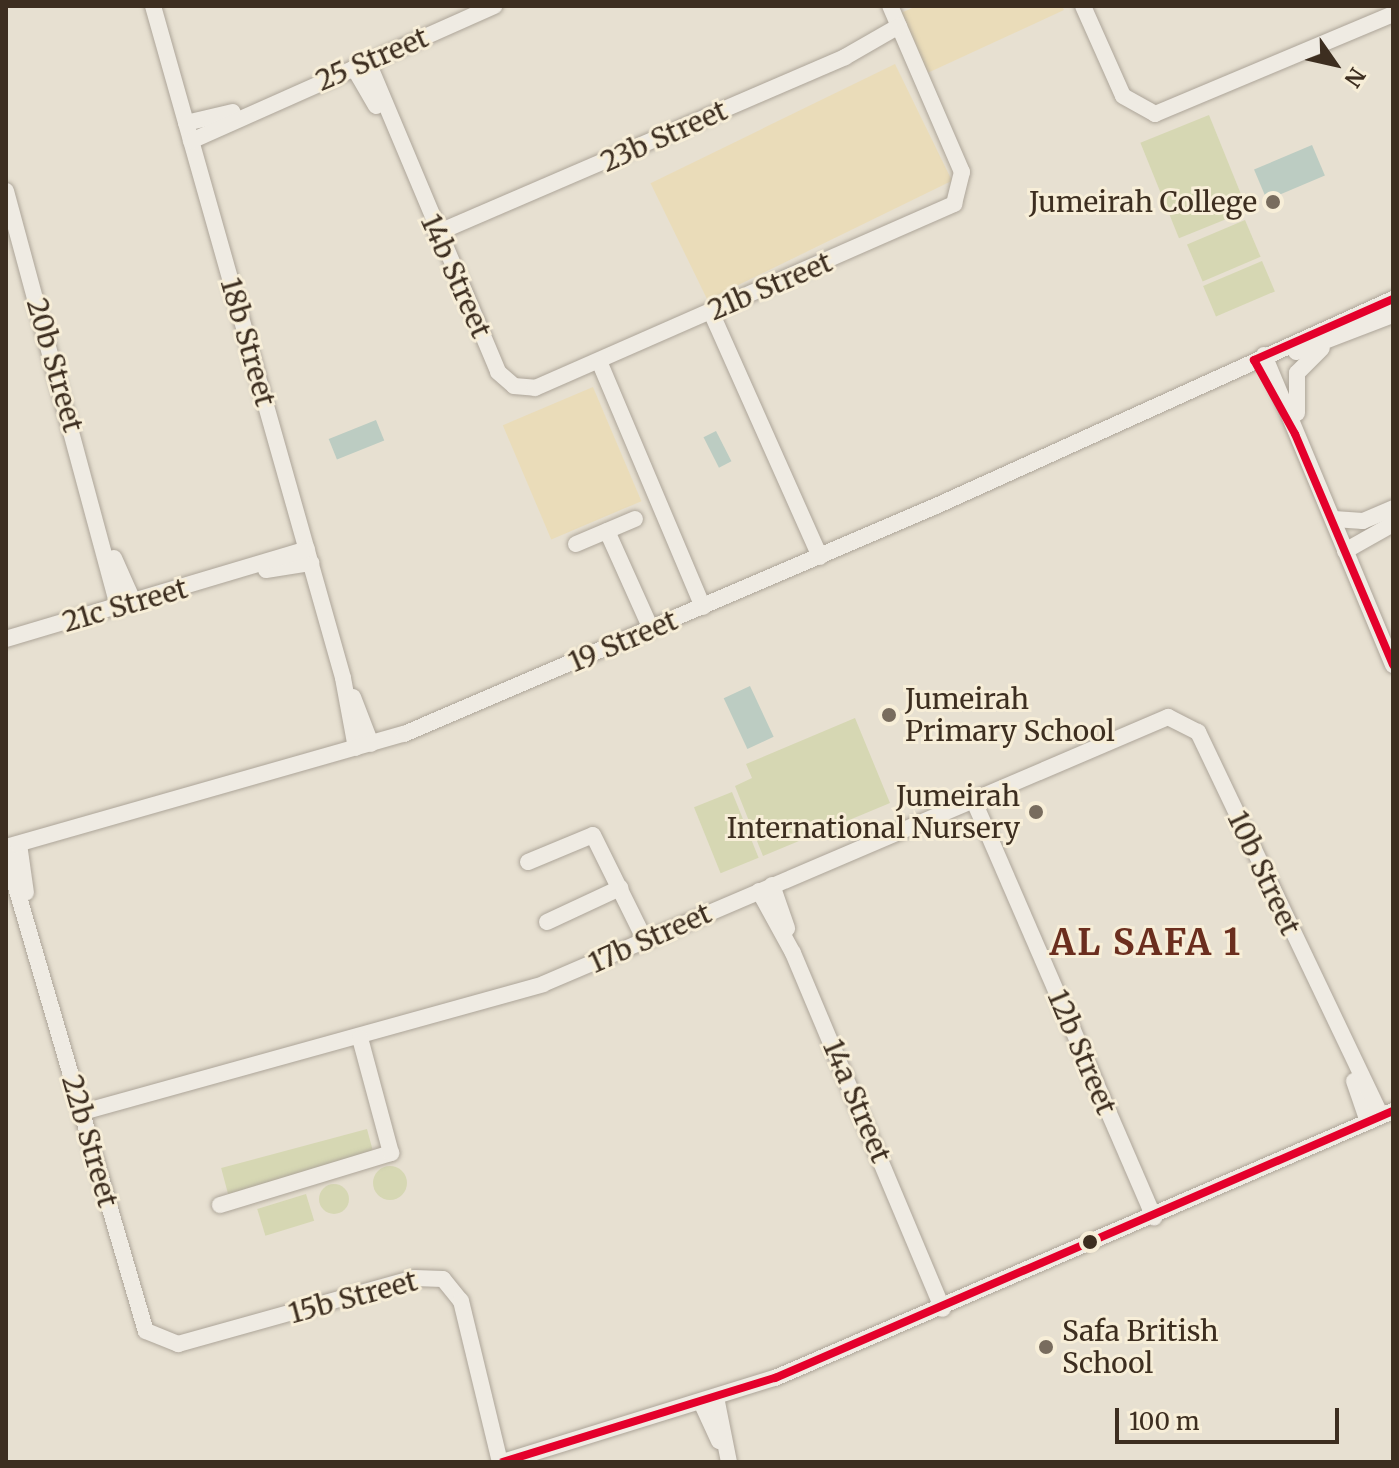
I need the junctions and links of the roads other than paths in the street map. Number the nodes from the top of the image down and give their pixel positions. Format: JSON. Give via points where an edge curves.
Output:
{"nodes":[{"id":1,"x":153,"y":6,"type":"edge"},
{"id":2,"x":494,"y":6,"type":"edge"},
{"id":3,"x":890,"y":6,"type":"edge"},
{"id":4,"x":1083,"y":6,"type":"edge"},
{"id":5,"x":1393,"y":14,"type":"edge"},
{"id":6,"x":902,"y":32,"type":"junction"},
{"id":7,"x":361,"y":65,"type":"junction"},
{"id":8,"x":250,"y":110,"type":"junction"},
{"id":9,"x":186,"y":123,"type":"junction"},
{"id":10,"x":191,"y":141,"type":"junction"},
{"id":11,"x":6,"y":191,"type":"edge"},
{"id":12,"x":440,"y":239,"type":"junction"},
{"id":13,"x":1393,"y":299,"type":"edge"},
{"id":14,"x":711,"y":312,"type":"junction"},
{"id":15,"x":1393,"y":315,"type":"edge"},
{"id":16,"x":1354,"y":330,"type":"junction"},
{"id":17,"x":599,"y":361,"type":"junction"},
{"id":18,"x":1261,"y":361,"type":"junction"},
{"id":19,"x":544,"y":385,"type":"joint"},
{"id":20,"x":1295,"y":434,"type":"junction"},
{"id":21,"x":1393,"y":508,"type":"edge"},
{"id":22,"x":635,"y":519,"type":"dead end"},
{"id":23,"x":1334,"y":519,"type":"junction"},
{"id":24,"x":1393,"y":524,"type":"edge"},
{"id":25,"x":607,"y":531,"type":"junction"},
{"id":26,"x":576,"y":544,"type":"dead end"},
{"id":27,"x":1345,"y":551,"type":"junction"},
{"id":28,"x":309,"y":556,"type":"junction"},
{"id":29,"x":820,"y":557,"type":"junction"},
{"id":30,"x":126,"y":605,"type":"junction"},
{"id":31,"x":703,"y":607,"type":"junction"},
{"id":32,"x":651,"y":629,"type":"junction"},
{"id":33,"x":6,"y":639,"type":"edge"},
{"id":34,"x":1393,"y":665,"type":"edge"},
{"id":35,"x":1153,"y":721,"type":"joint"},
{"id":36,"x":363,"y":746,"type":"junction"},
{"id":37,"x":973,"y":799,"type":"junction"},
{"id":38,"x":10,"y":848,"type":"edge"},
{"id":39,"x":528,"y":862,"type":"dead end"},
{"id":40,"x":620,"y":888,"type":"junction"},
{"id":41,"x":766,"y":888,"type":"junction"},
{"id":42,"x":547,"y":922,"type":"dead end"},
{"id":43,"x":645,"y":940,"type":"junction"},
{"id":44,"x":360,"y":1038,"type":"junction"},
{"id":45,"x":1381,"y":1117,"type":"edge"},
{"id":46,"x":84,"y":1118,"type":"junction"},
{"id":47,"x":220,"y":1205,"type":"dead end"},
{"id":48,"x":1154,"y":1217,"type":"junction"},
{"id":49,"x":950,"y":1306,"type":"junction"},
{"id":50,"x":178,"y":1344,"type":"joint"},
{"id":51,"x":709,"y":1400,"type":"junction"},
{"id":52,"x":505,"y":1461,"type":"edge"},
{"id":53,"x":729,"y":1461,"type":"edge"}],
"edges":[{"from":1,"to":9,"type":"street","name":"18b Street"},
{"from":2,"to":7,"type":"street","name":"25 Street"},
{"from":3,"to":6,"type":"street"},
{"from":4,"to":5,"type":"street","via":[[1115,82],[1136,108],[1155,114]]},
{"from":6,"to":12,"type":"street","name":"23b Street","via":[[483,215]]},
{"from":6,"to":14,"type":"street","name":"21b Street","via":[[959,163],[963,189],[948,209]]},
{"from":7,"to":8,"type":"street","name":"25 Street"},
{"from":7,"to":12,"type":"street","name":"14b Street"},
{"from":8,"to":9,"type":"street","name":"25 Street"},
{"from":8,"to":10,"type":"street","name":"25 Street"},
{"from":9,"to":10,"type":"street","name":"18b Street"},
{"from":10,"to":28,"type":"street","name":"18b Street"},
{"from":11,"to":30,"type":"street","name":"20b Street"},
{"from":12,"to":19,"type":"street","name":"14b Street","via":[[498,372],[524,389]]},
{"from":13,"to":18,"type":"street","name":"19 Street"},
{"from":14,"to":17,"type":"street","name":"21b Street"},
{"from":14,"to":29,"type":"street"},
{"from":15,"to":16,"type":"street","name":"19 Street"},
{"from":16,"to":18,"type":"street","name":"19 Street"},
{"from":16,"to":20,"type":"street","via":[[1300,366],[1293,386]]},
{"from":17,"to":19,"type":"street","name":"21b Street"},
{"from":17,"to":31,"type":"street"},
{"from":18,"to":20,"type":"street"},
{"from":18,"to":29,"type":"street","name":"19 Street"},
{"from":20,"to":23,"type":"street"},
{"from":21,"to":23,"type":"street","via":[[1363,521]]},
{"from":22,"to":25,"type":"street"},
{"from":23,"to":27,"type":"street"},
{"from":24,"to":27,"type":"street"},
{"from":25,"to":26,"type":"street"},
{"from":25,"to":32,"type":"street"},
{"from":27,"to":34,"type":"street"},
{"from":28,"to":30,"type":"street","name":"21c Street"},
{"from":28,"to":36,"type":"street","name":"18b Street"},
{"from":29,"to":31,"type":"street","name":"19 Street"},
{"from":30,"to":33,"type":"street","name":"21c Street"},
{"from":31,"to":32,"type":"street","name":"19 Street"},
{"from":32,"to":36,"type":"street","name":"19 Street"},
{"from":35,"to":37,"type":"street","name":"17b Street"},
{"from":35,"to":45,"type":"street","name":"10b Street","via":[[1177,717],[1198,732]]},
{"from":36,"to":38,"type":"street","name":"19 Street"},
{"from":37,"to":41,"type":"street","name":"17b Street"},
{"from":37,"to":48,"type":"street","name":"12b Street"},
{"from":38,"to":46,"type":"street","name":"22b Street"},
{"from":39,"to":40,"type":"street","via":[[590,834]]},
{"from":40,"to":42,"type":"street"},
{"from":40,"to":43,"type":"street"},
{"from":41,"to":43,"type":"street","name":"17b Street"},
{"from":41,"to":49,"type":"street","name":"14a Street"},
{"from":43,"to":44,"type":"street","name":"17b Street","via":[[524,991]]},
{"from":44,"to":46,"type":"street","name":"17b Street"},
{"from":44,"to":47,"type":"street","via":[[391,1153]]},
{"from":45,"to":48,"type":"street"},
{"from":46,"to":50,"type":"street","name":"22b Street","via":[[142,1322],[160,1342]]},
{"from":48,"to":49,"type":"street"},
{"from":49,"to":51,"type":"street"},
{"from":50,"to":52,"type":"street","name":"15b Street","via":[[433,1277],[457,1292]]},
{"from":51,"to":52,"type":"street"},
{"from":51,"to":53,"type":"street"}]}
